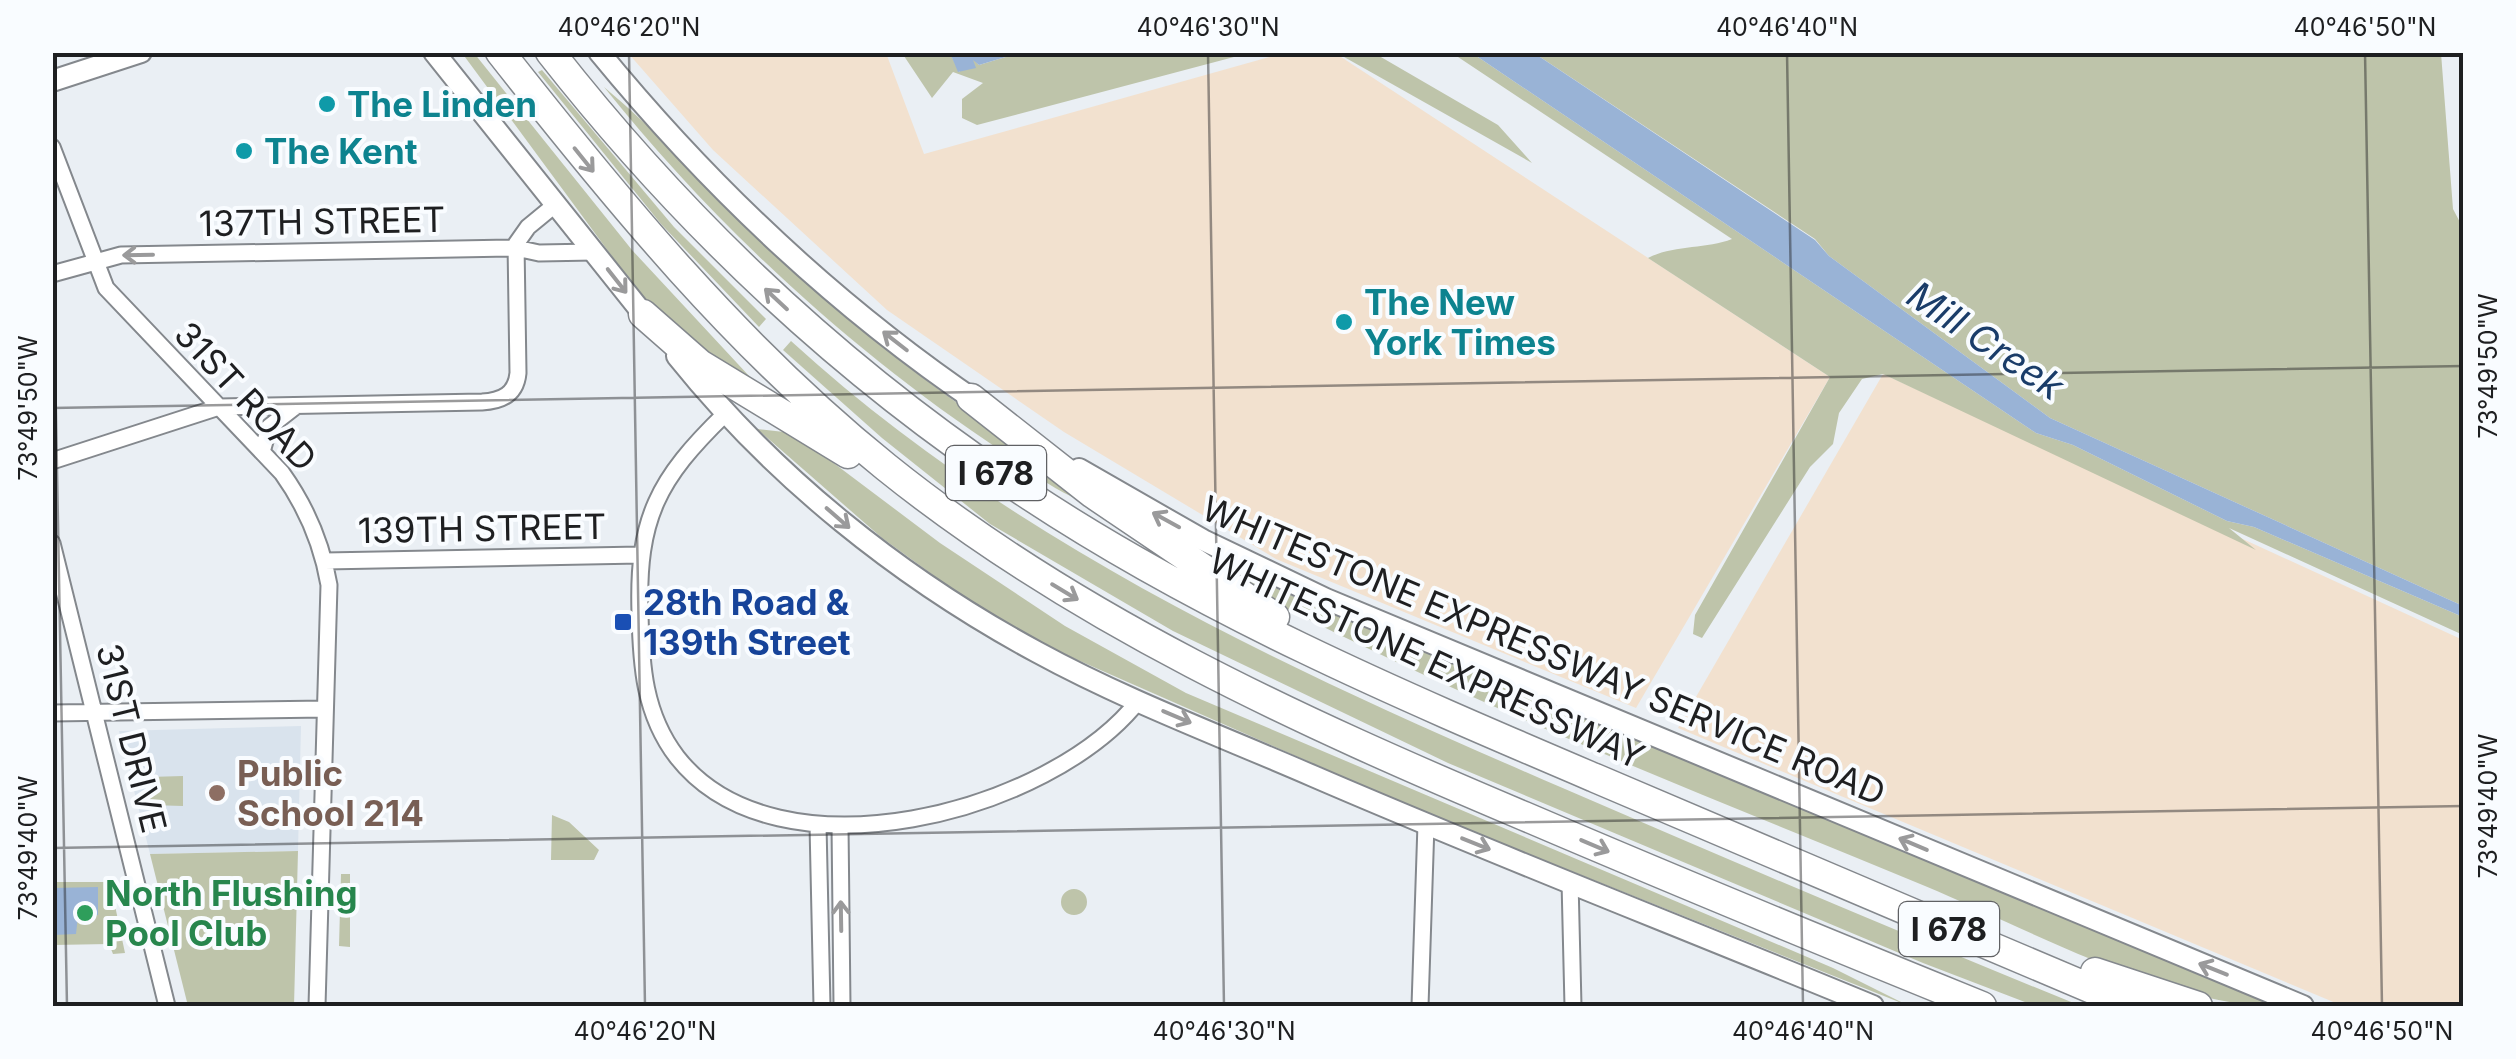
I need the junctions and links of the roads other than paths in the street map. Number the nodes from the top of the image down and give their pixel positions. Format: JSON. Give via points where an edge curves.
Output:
{"nodes":[{"id":1,"x":141,"y":52,"type":"edge"},
{"id":2,"x":434,"y":52,"type":"edge"},
{"id":3,"x":454,"y":52,"type":"edge"},
{"id":4,"x":500,"y":52,"type":"edge"},
{"id":5,"x":550,"y":52,"type":"edge"},
{"id":6,"x":598,"y":52,"type":"edge"},
{"id":7,"x":52,"y":81,"type":"edge"},
{"id":8,"x":52,"y":147,"type":"edge"},
{"id":9,"x":519,"y":158,"type":"junction"},
{"id":10,"x":556,"y":204,"type":"junction"},
{"id":11,"x":516,"y":248,"type":"junction"},
{"id":12,"x":594,"y":252,"type":"junction"},
{"id":13,"x":94,"y":261,"type":"junction"},
{"id":14,"x":52,"y":274,"type":"edge"},
{"id":15,"x":643,"y":314,"type":"junction"},
{"id":16,"x":971,"y":398,"type":"junction"},
{"id":17,"x":297,"y":405,"type":"junction"},
{"id":18,"x":218,"y":407,"type":"junction"},
{"id":19,"x":725,"y":414,"type":"junction"},
{"id":20,"x":262,"y":452,"type":"junction"},
{"id":21,"x":52,"y":461,"type":"edge"},
{"id":22,"x":983,"y":539,"type":"junction"},
{"id":23,"x":52,"y":542,"type":"edge"},
{"id":24,"x":640,"y":555,"type":"junction"},
{"id":25,"x":325,"y":561,"type":"junction"},
{"id":26,"x":1138,"y":700,"type":"junction"},
{"id":27,"x":325,"y":709,"type":"junction"},
{"id":28,"x":95,"y":713,"type":"junction"},
{"id":29,"x":52,"y":714,"type":"edge"},
{"id":30,"x":1450,"y":717,"type":"junction"},
{"id":31,"x":1426,"y":824,"type":"junction"},
{"id":32,"x":818,"y":825,"type":"junction"},
{"id":33,"x":840,"y":825,"type":"junction"},
{"id":34,"x":1766,"y":851,"type":"junction"},
{"id":35,"x":1570,"y":881,"type":"junction"},
{"id":36,"x":1744,"y":910,"type":"junction"},
{"id":37,"x":168,"y":1006,"type":"edge"},
{"id":38,"x":318,"y":1006,"type":"edge"},
{"id":39,"x":822,"y":1006,"type":"edge"},
{"id":40,"x":842,"y":1006,"type":"edge"},
{"id":41,"x":1420,"y":1006,"type":"edge"},
{"id":42,"x":1573,"y":1006,"type":"edge"},
{"id":43,"x":1873,"y":1006,"type":"edge"},
{"id":44,"x":1954,"y":1006,"type":"edge"},
{"id":45,"x":1982,"y":1006,"type":"edge"},
{"id":46,"x":2132,"y":1006,"type":"edge"},
{"id":47,"x":2198,"y":1006,"type":"edge"},
{"id":48,"x":2303,"y":1006,"type":"edge"}],
"edges":[{"from":1,"to":7,"type":"main road"},
{"from":2,"to":9,"type":"main road"},
{"from":3,"to":9,"type":"main road"},
{"from":4,"to":22,"type":"highway","number":"I 678","one_way":true,"via":[[634,221],[745,341],[872,455]]},
{"from":30,"to":5,"type":"highway","name":"WHITESTONE EXPRESSWAY","number":"I 678","one_way":true,"via":[[1202,598],[990,469],[809,329],[719,244]]},
{"from":16,"to":6,"type":"main road","name":"WHITESTONE EXPRESSWAY SERVICE ROAD","one_way":true,"via":[[768,232]]},
{"from":8,"to":13,"type":"street","name":"31ST ROAD"},
{"from":9,"to":10,"type":"main road"},
{"from":10,"to":11,"type":"street","via":[[528,227]]},
{"from":10,"to":12,"type":"main road"},
{"from":11,"to":12,"type":"street","name":"137TH STREET"},
{"from":11,"to":13,"type":"street","name":"137TH STREET","one_way":true,"via":[[122,255]]},
{"from":11,"to":17,"type":"street","via":[[518,372],[511,392],[482,402]]},
{"from":12,"to":15,"type":"main road","one_way":true},
{"from":13,"to":14,"type":"street","name":"137TH STREET"},
{"from":13,"to":18,"type":"street","name":"31ST ROAD","via":[[106,288]]},
{"from":15,"to":19,"type":"main road"},
{"from":15,"to":22,"type":"highway","via":[[707,369]]},
{"from":16,"to":30,"type":"highway","via":[[1223,585]]},
{"from":48,"to":16,"type":"main road","name":"WHITESTONE EXPRESSWAY SERVICE ROAD","one_way":true,"via":[[1305,590],[1144,508]]},
{"from":17,"to":18,"type":"street"},
{"from":17,"to":20,"type":"street","via":[[269,427]]},
{"from":18,"to":20,"type":"street","name":"31ST ROAD"},
{"from":18,"to":21,"type":"street"},
{"from":19,"to":24,"type":"street","via":[[658,491]]},
{"from":19,"to":26,"type":"main road","one_way":true,"via":[[839,520],[922,582],[1036,652]]},
{"from":20,"to":25,"type":"street","name":"31ST ROAD","via":[[299,496]]},
{"from":22,"to":36,"type":"highway","number":"I 678","one_way":true,"via":[[1130,630],[1302,718]]},
{"from":23,"to":28,"type":"street","name":"31ST DRIVE"},
{"from":24,"to":25,"type":"street","name":"139TH STREET"},
{"from":24,"to":32,"type":"street","via":[[643,677],[670,746],[728,801],[779,820]]},
{"from":25,"to":27,"type":"street","name":"31ST ROAD"},
{"from":26,"to":31,"type":"main road","one_way":true},
{"from":26,"to":33,"type":"street","via":[[1092,743],[1007,790],[928,815]]},
{"from":27,"to":28,"type":"street"},
{"from":27,"to":38,"type":"street","name":"31ST ROAD"},
{"from":28,"to":29,"type":"street"},
{"from":28,"to":37,"type":"street","name":"31ST DRIVE"},
{"from":30,"to":34,"type":"highway","name":"WHITESTONE EXPRESSWAY","number":"I 678"},
{"from":31,"to":35,"type":"main road","one_way":true},
{"from":31,"to":41,"type":"street"},
{"from":32,"to":33,"type":"street"},
{"from":32,"to":39,"type":"street"},
{"from":40,"to":33,"type":"street","one_way":true},
{"from":34,"to":46,"type":"highway","name":"WHITESTONE EXPRESSWAY","number":"I 678"},
{"from":34,"to":47,"type":"highway"},
{"from":35,"to":42,"type":"street"},
{"from":35,"to":43,"type":"main road"},
{"from":36,"to":44,"type":"highway"},
{"from":36,"to":45,"type":"highway","number":"I 678"}]}
